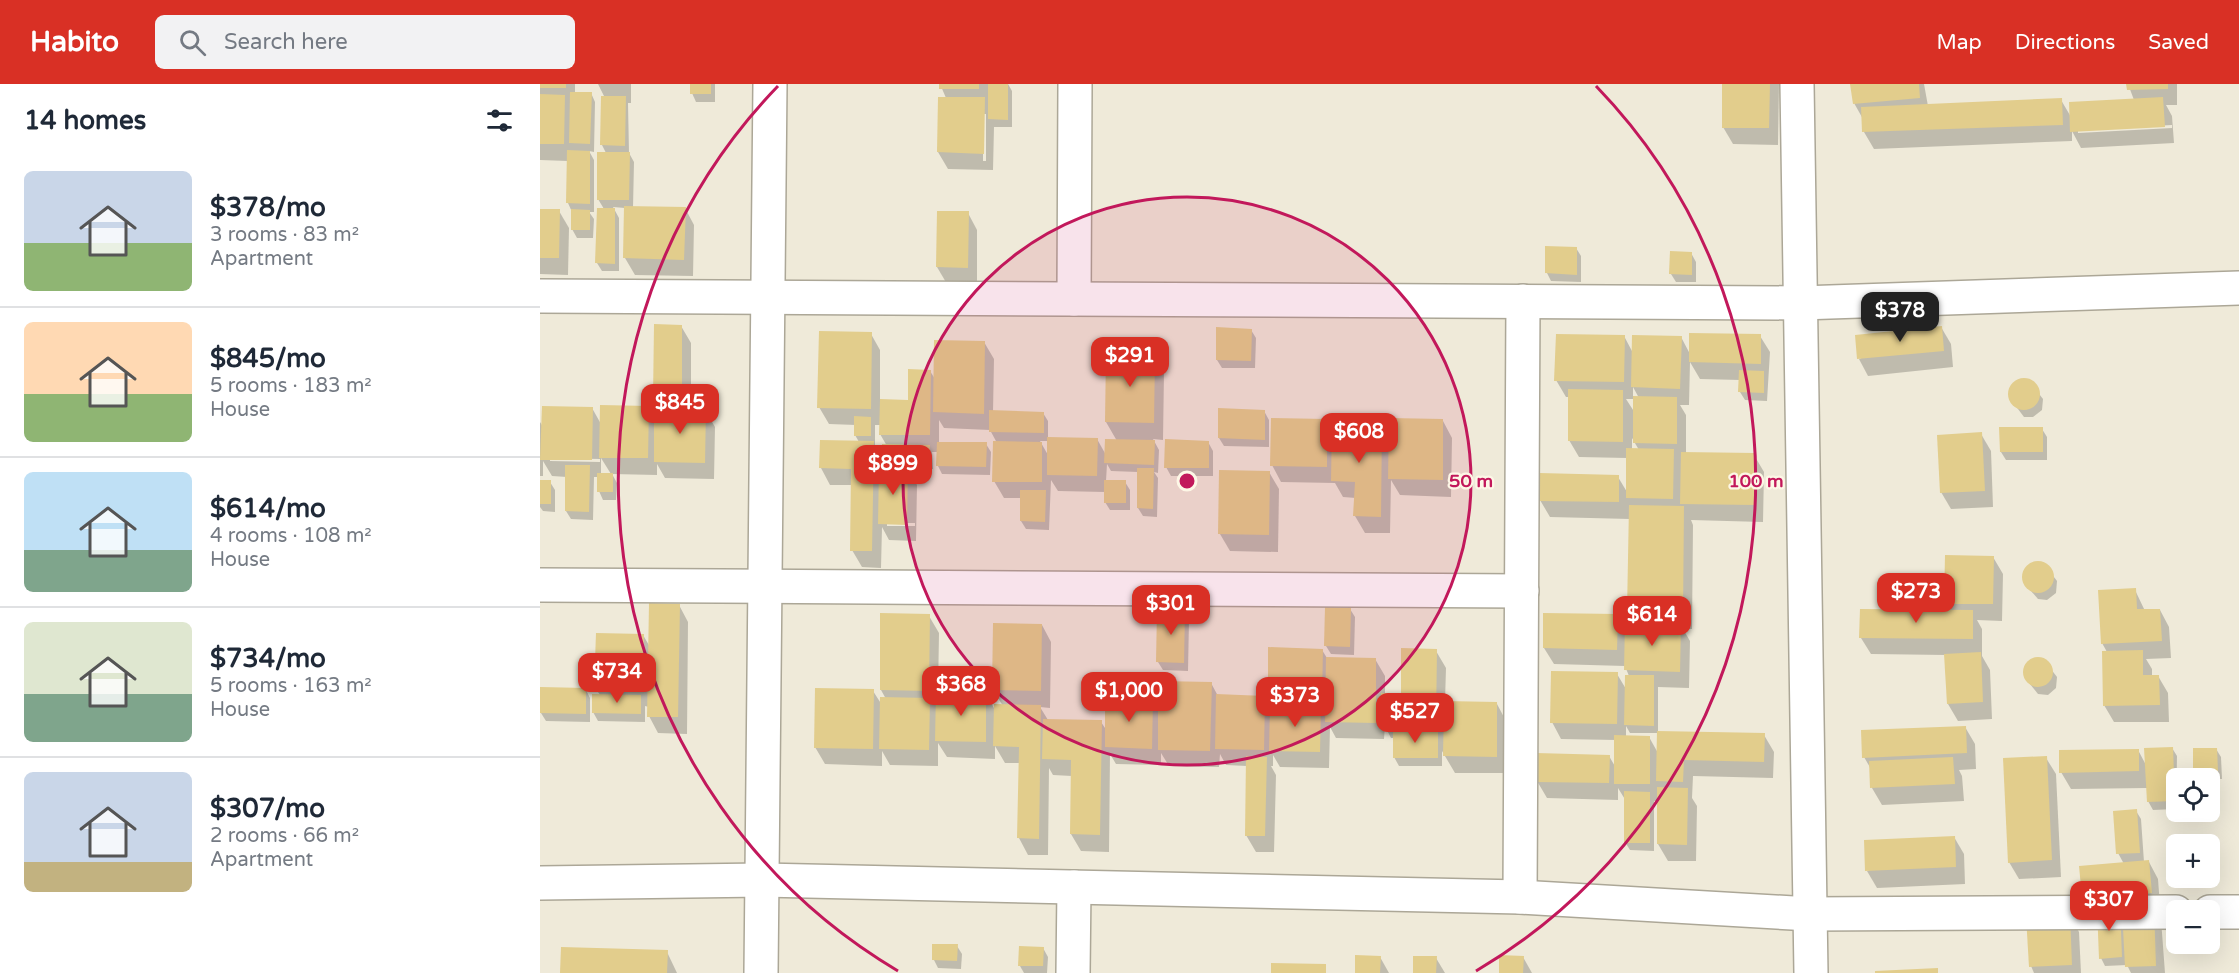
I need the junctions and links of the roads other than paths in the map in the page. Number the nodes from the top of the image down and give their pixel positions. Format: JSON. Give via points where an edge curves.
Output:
{"nodes":[{"id":1,"x":770,"y":84,"type":"edge"},
{"id":2,"x":1075,"y":84,"type":"edge"},
{"id":3,"x":1797,"y":84,"type":"edge"},
{"id":4,"x":2239,"y":288,"type":"edge"},
{"id":5,"x":540,"y":296,"type":"edge"},
{"id":6,"x":767,"y":297,"type":"junction"},
{"id":7,"x":1074,"y":298,"type":"junction"},
{"id":8,"x":1523,"y":301,"type":"junction"},
{"id":9,"x":1801,"y":303,"type":"junction"},
{"id":10,"x":540,"y":585,"type":"edge"},
{"id":11,"x":764,"y":586,"type":"junction"},
{"id":12,"x":1522,"y":591,"type":"junction"},
{"id":13,"x":764,"y":880,"type":"junction"},
{"id":14,"x":540,"y":883,"type":"edge"},
{"id":15,"x":1074,"y":887,"type":"junction"},
{"id":16,"x":1520,"y":897,"type":"junction"},
{"id":17,"x":2166,"y":912,"type":"edge"},
{"id":18,"x":2220,"y":912,"type":"edge"},
{"id":19,"x":2239,"y":912,"type":"edge"},
{"id":20,"x":1810,"y":914,"type":"junction"},
{"id":21,"x":761,"y":973,"type":"edge"},
{"id":22,"x":1073,"y":973,"type":"edge"},
{"id":23,"x":1812,"y":973,"type":"edge"}],
"edges":[{"from":1,"to":6,"type":"street"},
{"from":2,"to":7,"type":"street"},
{"from":3,"to":9,"type":"street"},
{"from":4,"to":9,"type":"street"},
{"from":5,"to":6,"type":"street"},
{"from":6,"to":7,"type":"street"},
{"from":6,"to":11,"type":"street"},
{"from":7,"to":8,"type":"street"},
{"from":8,"to":9,"type":"street"},
{"from":8,"to":12,"type":"street"},
{"from":9,"to":20,"type":"street"},
{"from":10,"to":11,"type":"street"},
{"from":11,"to":12,"type":"street"},
{"from":11,"to":13,"type":"street"},
{"from":12,"to":16,"type":"street"},
{"from":13,"to":14,"type":"street"},
{"from":13,"to":15,"type":"street"},
{"from":13,"to":21,"type":"street"},
{"from":15,"to":16,"type":"street"},
{"from":15,"to":22,"type":"street"},
{"from":16,"to":20,"type":"street"},
{"from":17,"to":20,"type":"street"},
{"from":18,"to":19,"type":"street"},
{"from":20,"to":23,"type":"street"}]}
